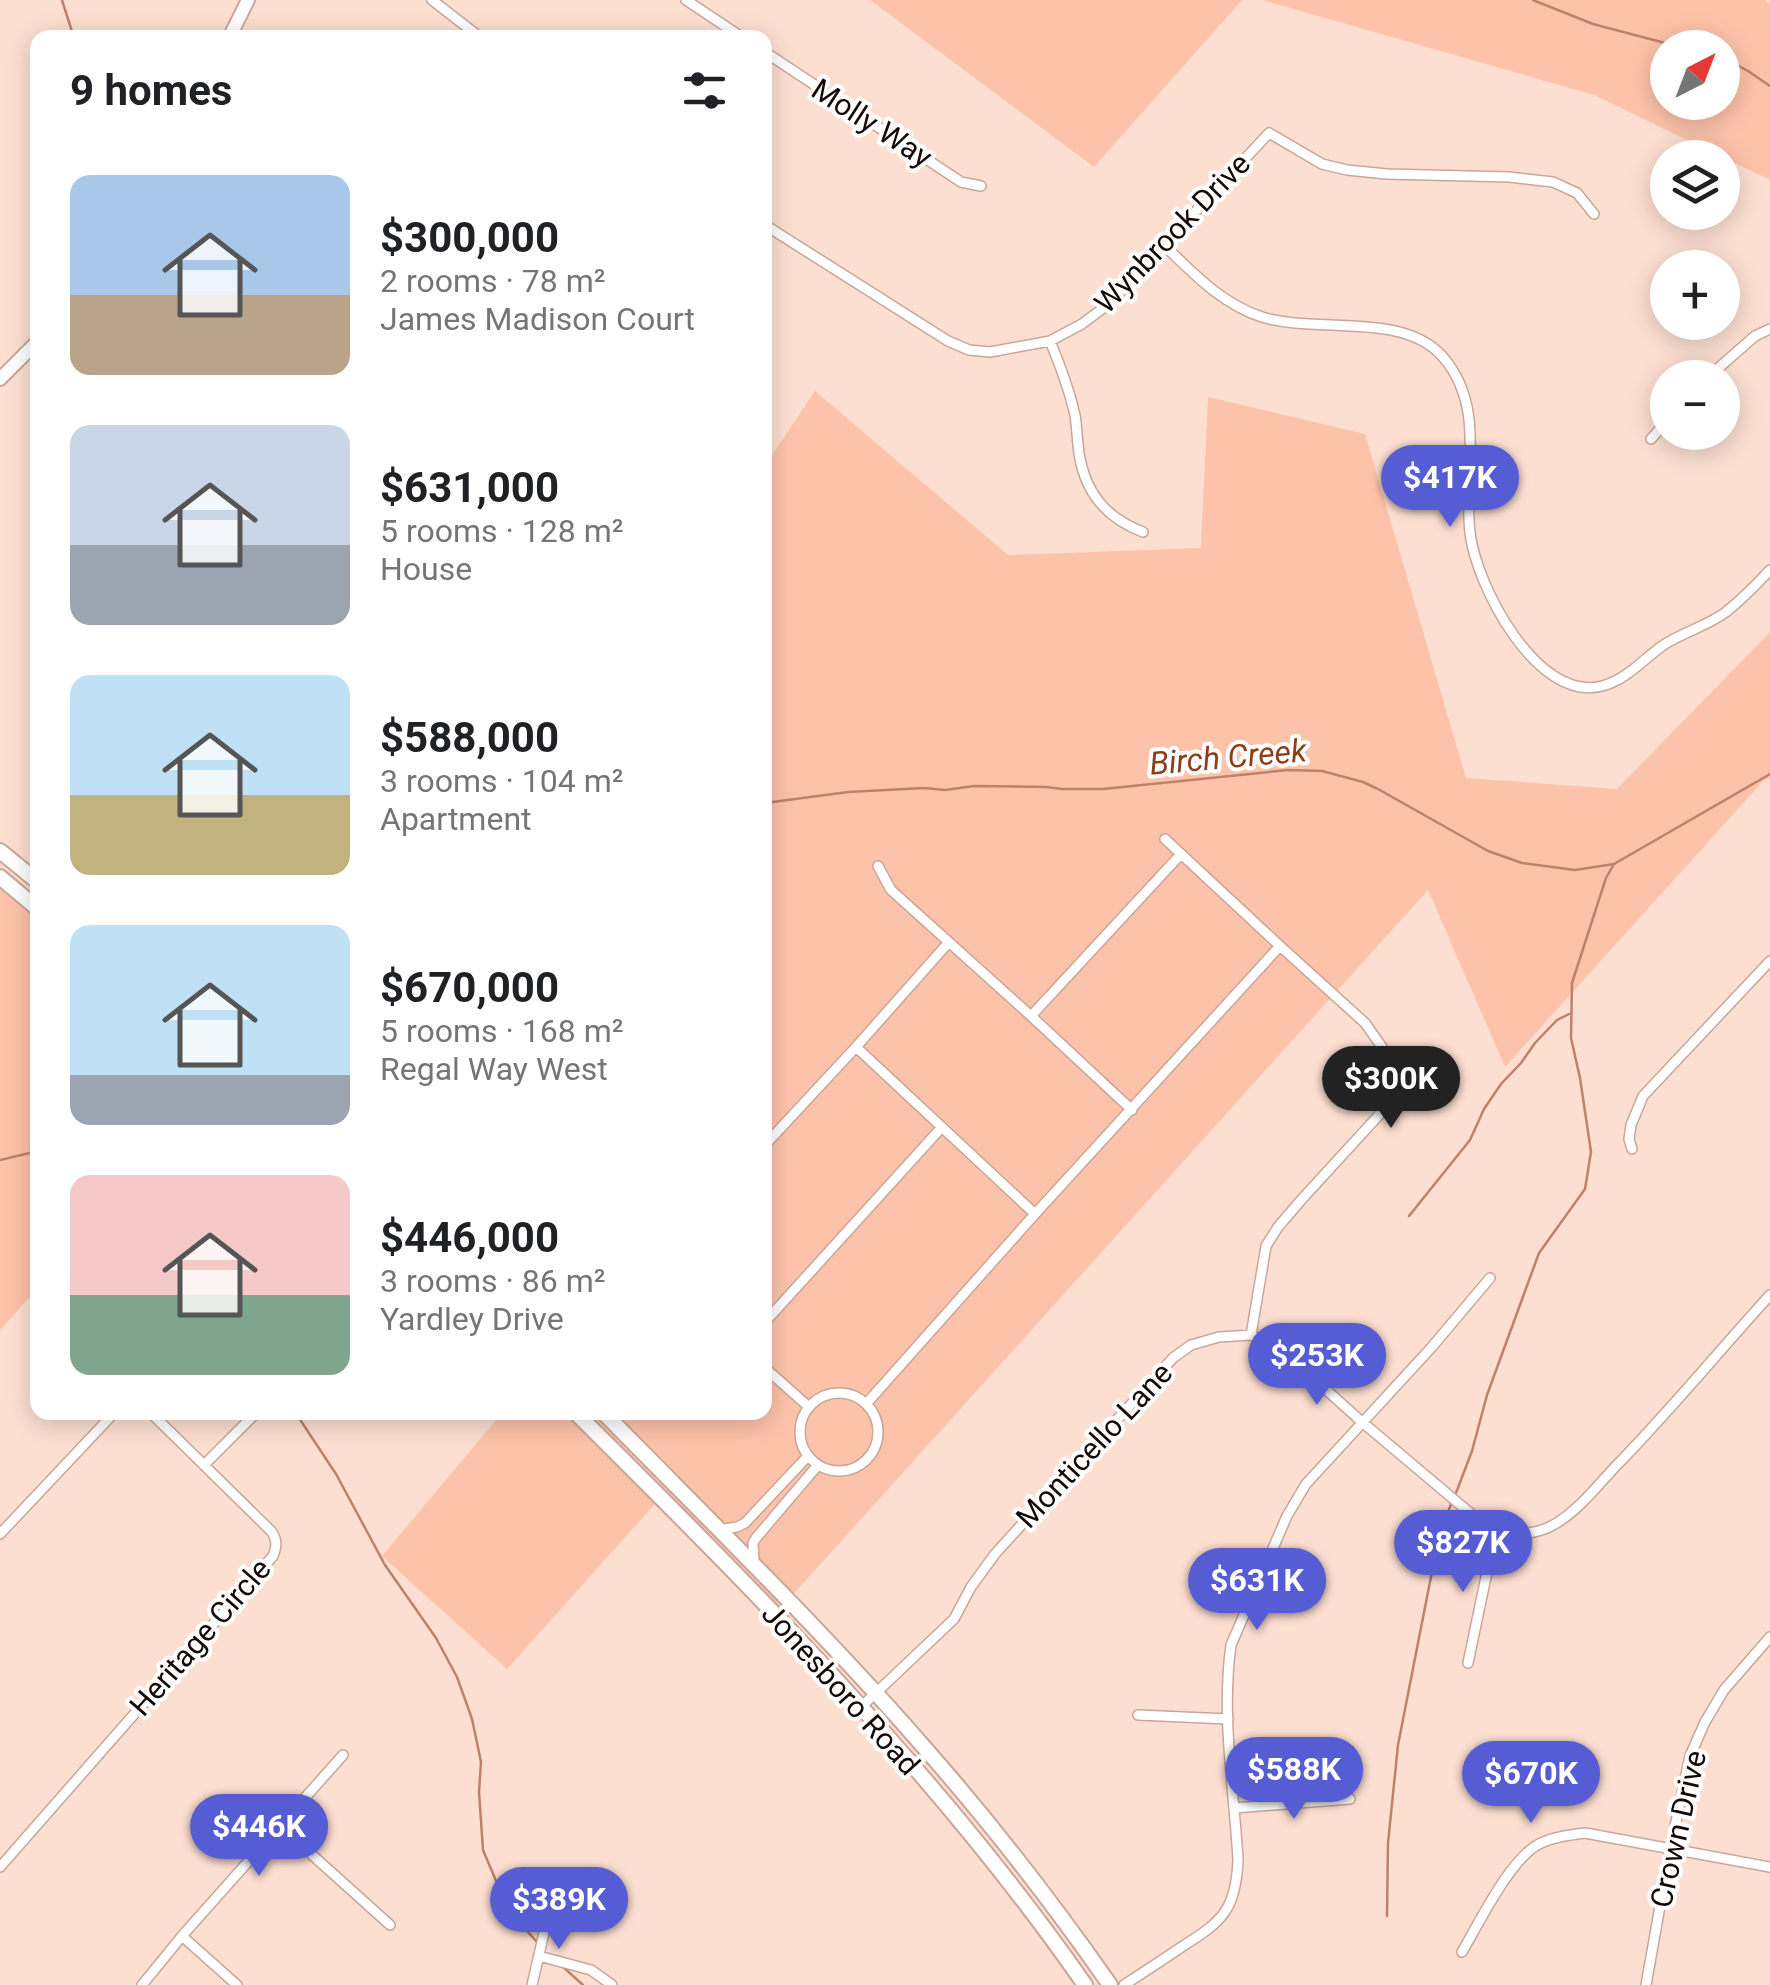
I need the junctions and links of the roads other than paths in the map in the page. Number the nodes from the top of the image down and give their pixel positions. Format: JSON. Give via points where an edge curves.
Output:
{"nodes":[{"id":1,"x":248,"y":0,"type":"edge"},
{"id":2,"x":432,"y":0,"type":"edge"},
{"id":3,"x":686,"y":0,"type":"edge"},
{"id":4,"x":233,"y":30,"type":"edge"},
{"id":5,"x":471,"y":30,"type":"edge"},
{"id":6,"x":731,"y":30,"type":"edge"},
{"id":7,"x":772,"y":57,"type":"edge"},
{"id":8,"x":981,"y":186,"type":"dead end"},
{"id":9,"x":1594,"y":214,"type":"dead end"},
{"id":10,"x":772,"y":229,"type":"edge"},
{"id":11,"x":1165,"y":246,"type":"junction"},
{"id":12,"x":1770,"y":329,"type":"edge"},
{"id":13,"x":1050,"y":341,"type":"junction"},
{"id":14,"x":30,"y":349,"type":"edge"},
{"id":15,"x":1728,"y":360,"type":"edge"},
{"id":16,"x":0,"y":379,"type":"edge"},
{"id":17,"x":1144,"y":532,"type":"dead end"},
{"id":18,"x":1770,"y":570,"type":"edge"},
{"id":19,"x":1165,"y":839,"type":"dead end"},
{"id":20,"x":0,"y":851,"type":"edge"},
{"id":21,"x":1181,"y":854,"type":"junction"},
{"id":22,"x":878,"y":866,"type":"dead end"},
{"id":23,"x":30,"y":875,"type":"edge"},
{"id":24,"x":0,"y":877,"type":"edge"},
{"id":25,"x":30,"y":902,"type":"edge"},
{"id":26,"x":949,"y":942,"type":"junction"},
{"id":27,"x":1280,"y":946,"type":"junction"},
{"id":28,"x":1770,"y":961,"type":"edge"},
{"id":29,"x":1031,"y":1016,"type":"junction"},
{"id":30,"x":856,"y":1047,"type":"junction"},
{"id":31,"x":1132,"y":1110,"type":"junction"},
{"id":32,"x":942,"y":1127,"type":"junction"},
{"id":33,"x":772,"y":1137,"type":"edge"},
{"id":34,"x":1632,"y":1149,"type":"dead end"},
{"id":35,"x":1034,"y":1214,"type":"junction"},
{"id":36,"x":1490,"y":1278,"type":"dead end"},
{"id":37,"x":1770,"y":1295,"type":"edge"},
{"id":38,"x":772,"y":1314,"type":"edge"},
{"id":39,"x":1251,"y":1336,"type":"junction"},
{"id":40,"x":772,"y":1374,"type":"edge"},
{"id":41,"x":866,"y":1404,"type":"junction"},
{"id":42,"x":809,"y":1408,"type":"junction"},
{"id":43,"x":107,"y":1420,"type":"edge"},
{"id":44,"x":158,"y":1420,"type":"edge"},
{"id":45,"x":249,"y":1420,"type":"edge"},
{"id":46,"x":584,"y":1420,"type":"edge"},
{"id":47,"x":610,"y":1420,"type":"edge"},
{"id":48,"x":1362,"y":1422,"type":"junction"},
{"id":49,"x":808,"y":1456,"type":"junction"},
{"id":50,"x":204,"y":1465,"type":"junction"},
{"id":51,"x":818,"y":1466,"type":"junction"},
{"id":52,"x":718,"y":1530,"type":"junction"},
{"id":53,"x":0,"y":1534,"type":"edge"},
{"id":54,"x":1495,"y":1534,"type":"junction"},
{"id":55,"x":754,"y":1566,"type":"junction"},
{"id":56,"x":1770,"y":1636,"type":"edge"},
{"id":57,"x":1468,"y":1664,"type":"dead end"},
{"id":58,"x":876,"y":1694,"type":"junction"},
{"id":59,"x":861,"y":1708,"type":"junction"},
{"id":60,"x":1138,"y":1716,"type":"dead end"},
{"id":61,"x":1228,"y":1719,"type":"junction"},
{"id":62,"x":343,"y":1755,"type":"dead end"},
{"id":63,"x":1350,"y":1798,"type":"dead end"},
{"id":64,"x":1235,"y":1808,"type":"junction"},
{"id":65,"x":280,"y":1826,"type":"junction"},
{"id":66,"x":1670,"y":1850,"type":"junction"},
{"id":67,"x":0,"y":1867,"type":"edge"},
{"id":68,"x":1770,"y":1867,"type":"edge"},
{"id":69,"x":549,"y":1911,"type":"dead end"},
{"id":70,"x":390,"y":1925,"type":"dead end"},
{"id":71,"x":182,"y":1936,"type":"junction"},
{"id":72,"x":1462,"y":1952,"type":"dead end"},
{"id":73,"x":539,"y":1956,"type":"junction"},
{"id":74,"x":142,"y":1985,"type":"edge"},
{"id":75,"x":237,"y":1985,"type":"edge"},
{"id":76,"x":532,"y":1985,"type":"edge"},
{"id":77,"x":612,"y":1985,"type":"edge"},
{"id":78,"x":1086,"y":1985,"type":"edge"},
{"id":79,"x":1110,"y":1985,"type":"edge"},
{"id":80,"x":1124,"y":1985,"type":"edge"},
{"id":81,"x":1646,"y":1985,"type":"edge"}],
"edges":[{"from":1,"to":4,"type":"street"},
{"from":2,"to":5,"type":"street"},
{"from":3,"to":6,"type":"street"},
{"from":7,"to":8,"type":"street","name":"Molly Way","via":[[961,182]]},
{"from":9,"to":11,"type":"street","name":"Wynbrook Drive","via":[[1577,193],[1554,182],[1347,170],[1322,164],[1269,133]]},
{"from":10,"to":13,"type":"street","name":"Wynbrook Drive","via":[[958,346],[990,352]]},
{"from":11,"to":13,"type":"street","name":"Wynbrook Drive","via":[[1110,304]]},
{"from":11,"to":18,"type":"street","via":[[1230,305],[1265,318],[1410,334],[1441,354],[1469,409],[1468,506],[1478,569],[1517,641],[1540,666],[1571,684],[1600,687],[1625,676],[1670,641],[1725,612]]},
{"from":12,"to":15,"type":"street"},
{"from":13,"to":17,"type":"street","via":[[1066,378],[1089,491],[1126,526]]},
{"from":14,"to":16,"type":"street"},
{"from":19,"to":21,"type":"street"},
{"from":20,"to":23,"type":"main road"},
{"from":21,"to":27,"type":"street"},
{"from":21,"to":29,"type":"street"},
{"from":22,"to":26,"type":"street","via":[[891,890]]},
{"from":24,"to":25,"type":"main road"},
{"from":26,"to":29,"type":"street"},
{"from":26,"to":30,"type":"street"},
{"from":27,"to":31,"type":"street"},
{"from":27,"to":39,"type":"street","via":[[1365,1023],[1390,1072],[1380,1114],[1266,1246]]},
{"from":28,"to":34,"type":"street","via":[[1642,1096]]},
{"from":29,"to":31,"type":"street"},
{"from":30,"to":32,"type":"street"},
{"from":30,"to":33,"type":"street"},
{"from":31,"to":35,"type":"street"},
{"from":32,"to":35,"type":"street"},
{"from":32,"to":38,"type":"street"},
{"from":35,"to":41,"type":"street"},
{"from":36,"to":48,"type":"street"},
{"from":37,"to":54,"type":"street","via":[[1572,1512],[1540,1531]]},
{"from":39,"to":48,"type":"street","via":[[1304,1370]]},
{"from":39,"to":58,"type":"street","name":"Monticello Lane","via":[[1219,1337],[1173,1358],[995,1554],[954,1618]]},
{"from":40,"to":42,"type":"street"},
{"from":41,"to":42,"type":"street","via":[[843,1393]]},
{"from":41,"to":51,"type":"street","via":[[878,1426],[874,1452],[843,1472]]},
{"from":42,"to":49,"type":"street","via":[[800,1426]]},
{"from":43,"to":53,"type":"street"},
{"from":44,"to":50,"type":"street","name":"Heritage Circle"},
{"from":45,"to":50,"type":"street"},
{"from":46,"to":59,"type":"main road","name":"Jonesboro Road"},
{"from":47,"to":52,"type":"main road","name":"Jonesboro Road"},
{"from":48,"to":54,"type":"street"},
{"from":48,"to":61,"type":"street","via":[[1306,1484],[1287,1516],[1231,1645]]},
{"from":49,"to":51,"type":"street"},
{"from":49,"to":52,"type":"street","via":[[745,1524]]},
{"from":50,"to":67,"type":"street","name":"Heritage Circle","via":[[272,1532],[273,1556]]},
{"from":51,"to":55,"type":"street","via":[[756,1538]]},
{"from":52,"to":55,"type":"main road","name":"Jonesboro Road"},
{"from":54,"to":57,"type":"street"},
{"from":55,"to":58,"type":"main road","name":"Jonesboro Road"},
{"from":56,"to":66,"type":"street","name":"Crown Drive","via":[[1705,1722],[1690,1756]]},
{"from":58,"to":59,"type":"street","name":"Monticello Lane"},
{"from":58,"to":79,"type":"main road","name":"Jonesboro Road","via":[[958,1786]]},
{"from":59,"to":78,"type":"main road","name":"Jonesboro Road","via":[[994,1863]]},
{"from":60,"to":61,"type":"street"},
{"from":61,"to":64,"type":"street"},
{"from":62,"to":65,"type":"street"},
{"from":63,"to":64,"type":"street"},
{"from":64,"to":80,"type":"street","via":[[1237,1882],[1222,1916]]},
{"from":65,"to":70,"type":"street"},
{"from":65,"to":71,"type":"street"},
{"from":66,"to":68,"type":"street"},
{"from":66,"to":72,"type":"street","via":[[1585,1833],[1542,1843],[1514,1867]]},
{"from":66,"to":81,"type":"street","name":"Crown Drive"},
{"from":69,"to":73,"type":"street"},
{"from":71,"to":74,"type":"street"},
{"from":71,"to":75,"type":"street"},
{"from":73,"to":76,"type":"street"},
{"from":73,"to":77,"type":"street","via":[[591,1970]]}]}
